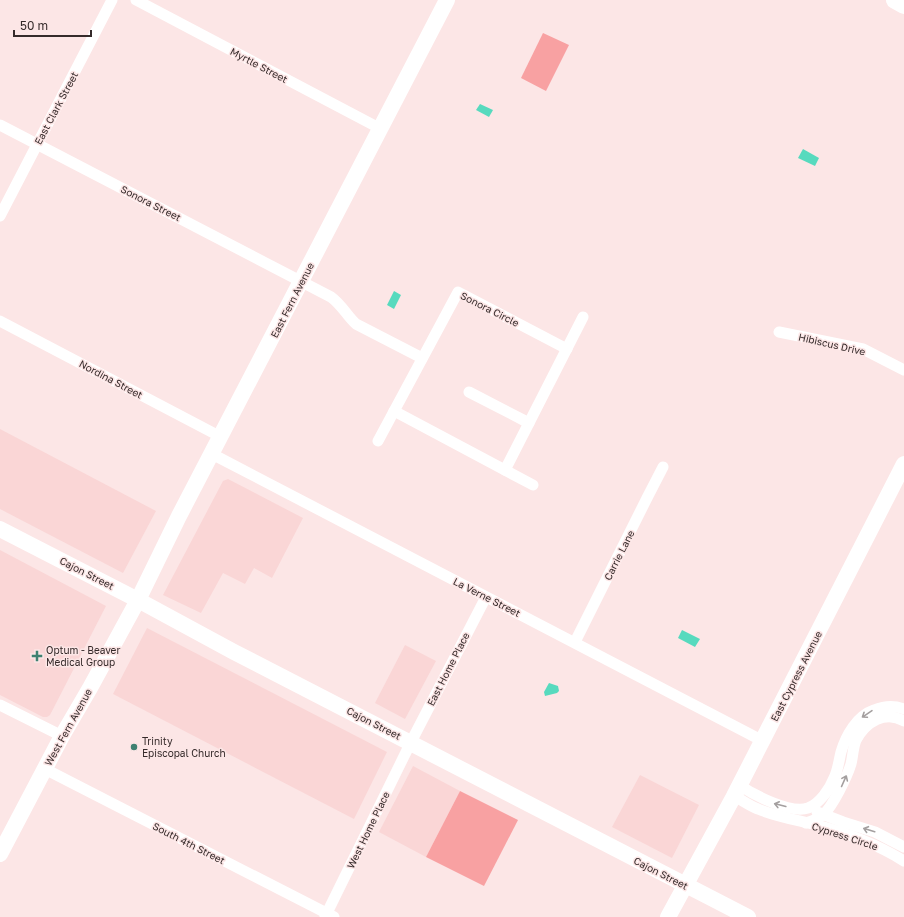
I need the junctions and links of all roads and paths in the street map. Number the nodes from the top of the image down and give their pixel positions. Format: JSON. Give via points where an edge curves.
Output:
{"nodes":[{"id":1,"x":112,"y":0,"type":"edge"},
{"id":2,"x":136,"y":0,"type":"edge"},
{"id":3,"x":447,"y":0,"type":"edge"},
{"id":4,"x":895,"y":0,"type":"edge"},
{"id":5,"x":904,"y":5,"type":"edge"},
{"id":6,"x":0,"y":125,"type":"edge"},
{"id":7,"x":381,"y":129,"type":"junction"},
{"id":8,"x":37,"y":145,"type":"junction"},
{"id":9,"x":0,"y":216,"type":"edge"},
{"id":10,"x":301,"y":282,"type":"junction"},
{"id":11,"x":583,"y":317,"type":"dead end"},
{"id":12,"x":0,"y":321,"type":"edge"},
{"id":13,"x":779,"y":332,"type":"dead end"},
{"id":14,"x":567,"y":349,"type":"junction"},
{"id":15,"x":422,"y":358,"type":"junction"},
{"id":16,"x":904,"y":370,"type":"edge"},
{"id":17,"x":469,"y":392,"type":"dead end"},
{"id":18,"x":394,"y":411,"type":"junction"},
{"id":19,"x":529,"y":423,"type":"junction"},
{"id":20,"x":221,"y":436,"type":"junction"},
{"id":21,"x":378,"y":441,"type":"dead end"},
{"id":22,"x":212,"y":454,"type":"junction"},
{"id":23,"x":904,"y":464,"type":"edge"},
{"id":24,"x":663,"y":467,"type":"dead end"},
{"id":25,"x":505,"y":470,"type":"junction"},
{"id":26,"x":533,"y":484,"type":"dead end"},
{"id":27,"x":0,"y":529,"type":"edge"},
{"id":28,"x":486,"y":597,"type":"junction"},
{"id":29,"x":138,"y":600,"type":"junction"},
{"id":30,"x":575,"y":642,"type":"junction"},
{"id":31,"x":0,"y":705,"type":"edge"},
{"id":32,"x":904,"y":709,"type":"edge"},
{"id":33,"x":904,"y":721,"type":"edge"},
{"id":34,"x":62,"y":736,"type":"junction"},
{"id":35,"x":763,"y":741,"type":"junction"},
{"id":36,"x":411,"y":742,"type":"junction"},
{"id":37,"x":45,"y":768,"type":"junction"},
{"id":38,"x":737,"y":790,"type":"junction"},
{"id":39,"x":803,"y":809,"type":"junction"},
{"id":40,"x":824,"y":814,"type":"junction"},
{"id":41,"x":806,"y":823,"type":"junction"},
{"id":42,"x":904,"y":847,"type":"edge"},
{"id":43,"x":0,"y":854,"type":"edge"},
{"id":44,"x":904,"y":861,"type":"edge"},
{"id":45,"x":684,"y":885,"type":"junction"},
{"id":46,"x":329,"y":916,"type":"edge"},
{"id":47,"x":668,"y":917,"type":"edge"},
{"id":48,"x":748,"y":917,"type":"edge"}],
"edges":[{"from":1,"to":8,"type":"street","name":"East Clark Street"},
{"from":2,"to":7,"type":"street","name":"Myrtle Street"},
{"from":3,"to":7,"type":"street","name":"East Fern Avenue"},
{"from":4,"to":5,"type":"main road"},
{"from":6,"to":8,"type":"street","name":"Sonora Street"},
{"from":7,"to":10,"type":"street","name":"East Fern Avenue"},
{"from":8,"to":9,"type":"street","name":"East Clark Street"},
{"from":8,"to":10,"type":"street","name":"Sonora Street"},
{"from":10,"to":15,"type":"street","via":[[338,302],[356,324]]},
{"from":10,"to":20,"type":"street","name":"East Fern Avenue"},
{"from":11,"to":14,"type":"street"},
{"from":12,"to":20,"type":"street","name":"Nordina Street"},
{"from":13,"to":16,"type":"street","name":"Hibiscus Drive","via":[[863,349]]},
{"from":14,"to":15,"type":"street","name":"Sonora Circle","via":[[458,292]]},
{"from":14,"to":19,"type":"street"},
{"from":15,"to":18,"type":"street","name":"Sonora Circle"},
{"from":17,"to":19,"type":"street"},
{"from":18,"to":21,"type":"street","name":"Sonora Circle"},
{"from":18,"to":25,"type":"street"},
{"from":19,"to":25,"type":"street"},
{"from":20,"to":22,"type":"street","name":"East Fern Avenue"},
{"from":22,"to":28,"type":"street","name":"La Verne Street"},
{"from":22,"to":29,"type":"street","name":"East Fern Avenue"},
{"from":23,"to":35,"type":"street","name":"East Cypress Avenue"},
{"from":24,"to":30,"type":"street","name":"Carrie Lane"},
{"from":25,"to":26,"type":"street"},
{"from":27,"to":29,"type":"street","name":"Cajon Street"},
{"from":28,"to":30,"type":"street","name":"La Verne Street"},
{"from":28,"to":36,"type":"street","name":"East Home Place"},
{"from":29,"to":34,"type":"street","name":"West Fern Avenue"},
{"from":29,"to":36,"type":"street","name":"Cajon Street"},
{"from":30,"to":35,"type":"street","name":"La Verne Street"},
{"from":31,"to":34,"type":"street"},
{"from":32,"to":39,"type":"street","name":"Cypress Circle","one_way":true,"via":[[895,706],[879,708],[861,718],[845,739],[835,778],[818,801]]},
{"from":40,"to":33,"type":"street","name":"Cypress Circle","one_way":true,"via":[[842,785],[851,765],[855,742],[865,729],[881,717],[893,717]]},
{"from":34,"to":37,"type":"street","name":"West Fern Avenue"},
{"from":35,"to":38,"type":"street","name":"East Cypress Avenue"},
{"from":36,"to":45,"type":"street","name":"Cajon Street"},
{"from":36,"to":46,"type":"street","name":"West Home Place"},
{"from":37,"to":43,"type":"street","name":"West Fern Avenue"},
{"from":37,"to":46,"type":"street","name":"South 4th Street"},
{"from":39,"to":38,"type":"street","name":"Cypress Circle","one_way":true,"via":[[772,803]]},
{"from":38,"to":41,"type":"street","name":"Cypress Circle","via":[[756,809]]},
{"from":38,"to":45,"type":"street","name":"East Cypress Avenue"},
{"from":39,"to":40,"type":"street","name":"Cypress Circle"},
{"from":40,"to":41,"type":"street","name":"Cypress Circle"},
{"from":42,"to":40,"type":"street","name":"Cypress Circle","one_way":true,"via":[[875,832]]},
{"from":41,"to":44,"type":"street","name":"Cypress Circle","via":[[860,839],[887,850]]},
{"from":45,"to":47,"type":"street","name":"East Cypress Avenue"},
{"from":45,"to":48,"type":"street","name":"Cajon Street"}]}
